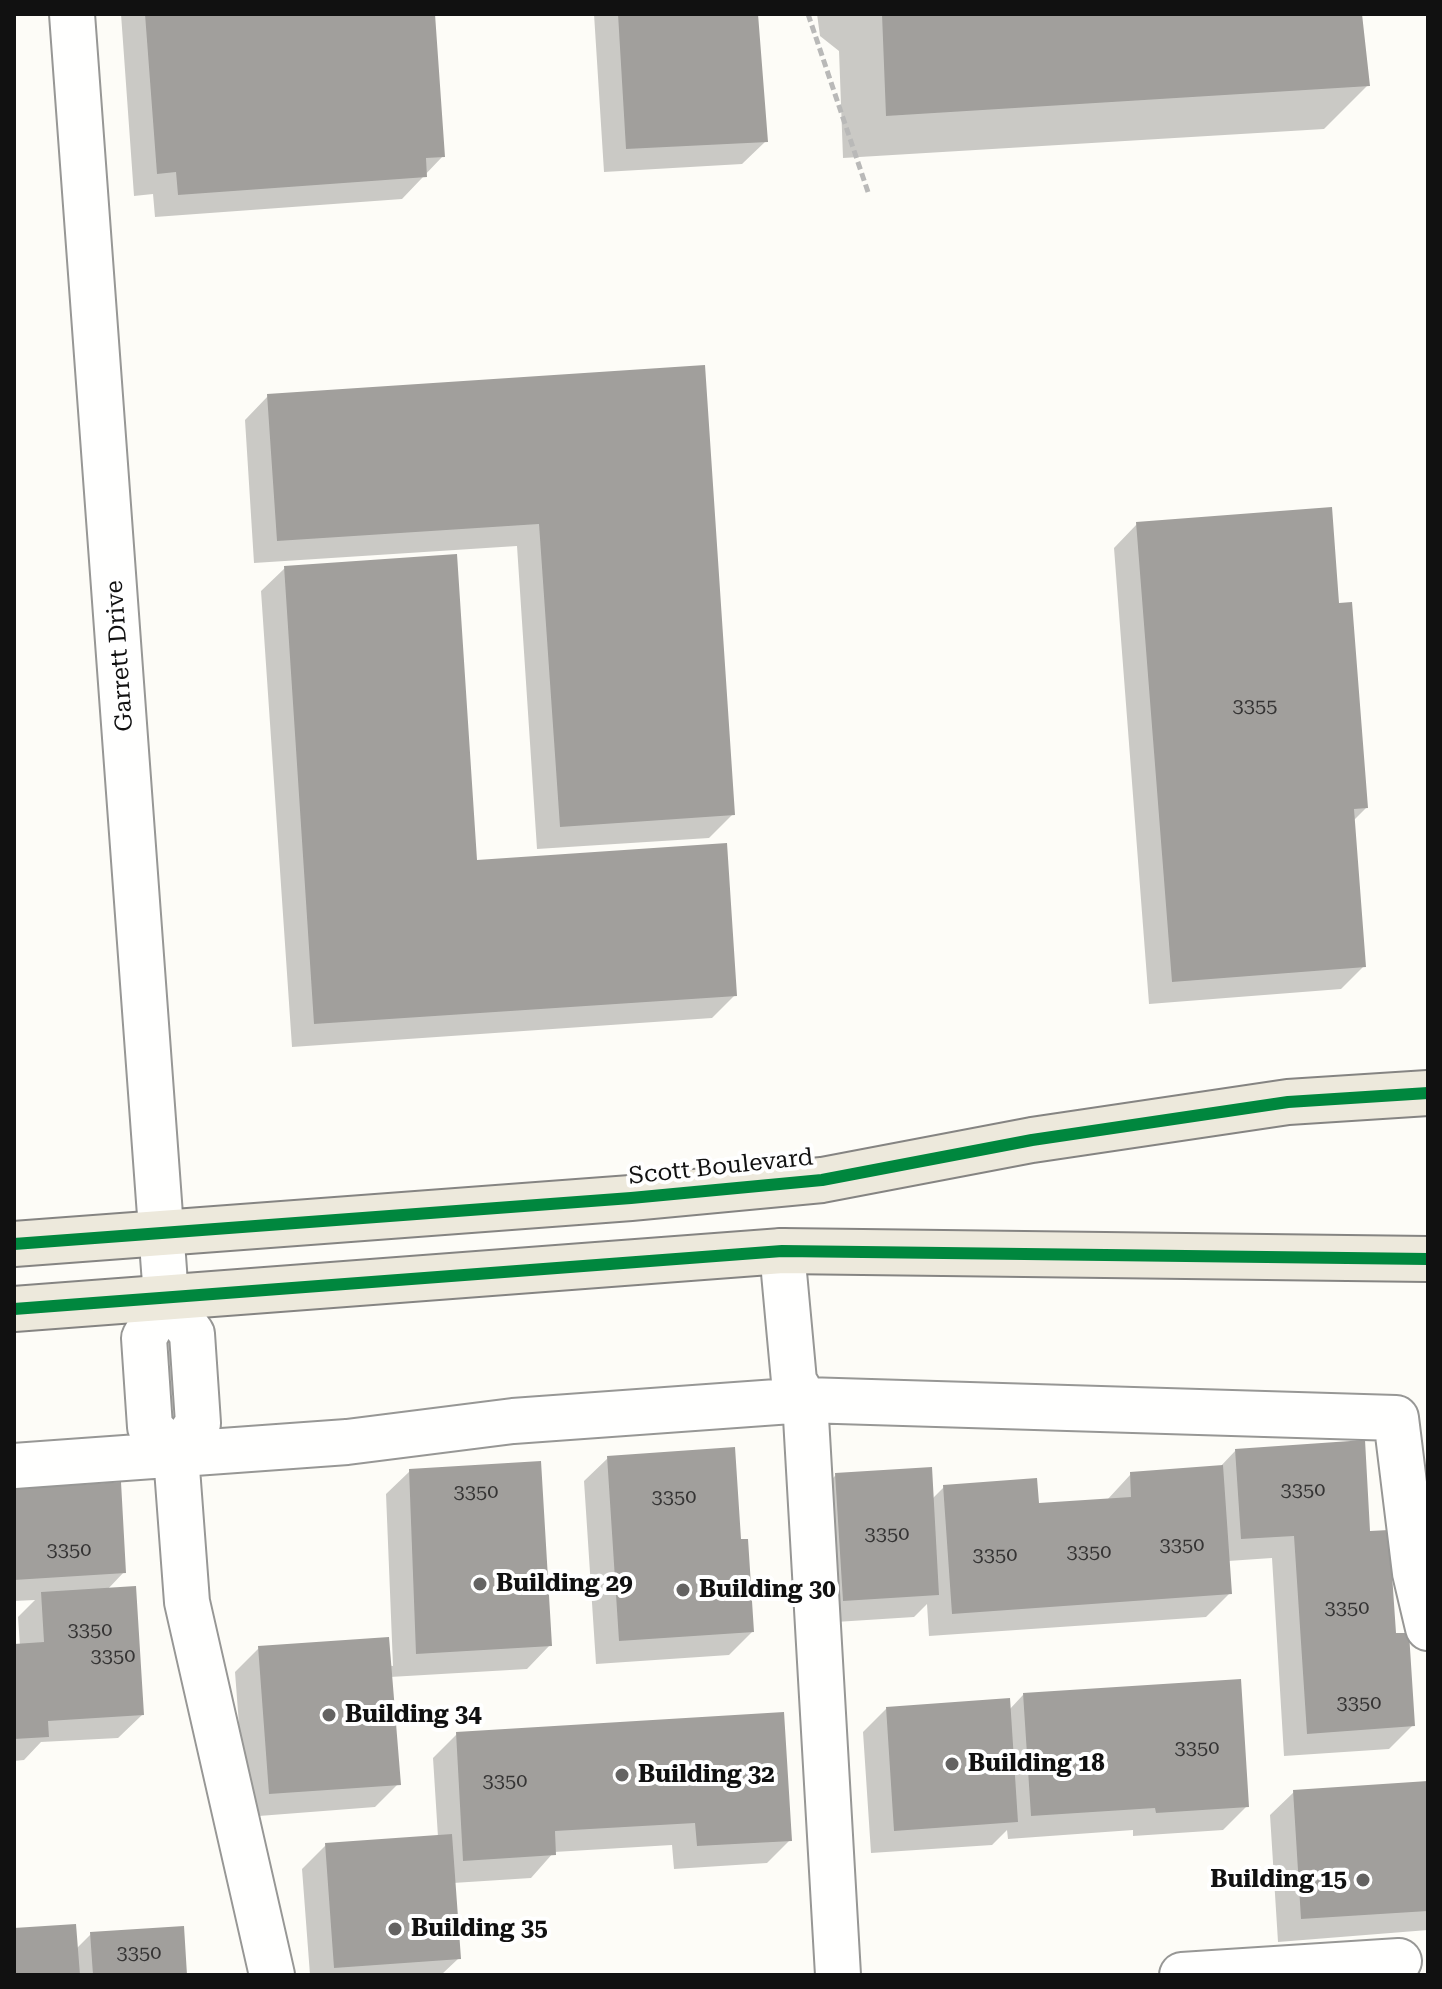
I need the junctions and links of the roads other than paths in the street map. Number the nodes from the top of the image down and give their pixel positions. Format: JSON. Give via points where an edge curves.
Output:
{"nodes":[{"id":1,"x":72,"y":14,"type":"edge"},
{"id":2,"x":1428,"y":1093,"type":"edge"},
{"id":3,"x":163,"y":1231,"type":"junction"},
{"id":4,"x":14,"y":1244,"type":"edge"},
{"id":5,"x":798,"y":1251,"type":"junction"},
{"id":6,"x":1428,"y":1259,"type":"edge"},
{"id":7,"x":166,"y":1297,"type":"junction"},
{"id":8,"x":14,"y":1309,"type":"edge"},
{"id":9,"x":805,"y":1400,"type":"junction"},
{"id":10,"x":176,"y":1455,"type":"junction"},
{"id":11,"x":14,"y":1466,"type":"edge"},
{"id":12,"x":1428,"y":1628,"type":"edge"},
{"id":13,"x":1418,"y":1958,"type":"edge"},
{"id":14,"x":272,"y":1975,"type":"edge"},
{"id":15,"x":838,"y":1975,"type":"edge"},
{"id":16,"x":1182,"y":1975,"type":"edge"}],
"edges":[{"from":1,"to":3,"type":"street","name":"Garrett Drive"},
{"from":2,"to":3,"type":"main road","name":"Scott Boulevard","via":[[1288,1102],[1032,1140],[822,1180]]},
{"from":3,"to":4,"type":"main road","name":"Scott Boulevard"},
{"from":3,"to":7,"type":"street","name":"Garrett Drive"},
{"from":5,"to":6,"type":"main road"},
{"from":5,"to":7,"type":"main road"},
{"from":5,"to":9,"type":"street","via":[[794,1381]]},
{"from":7,"to":8,"type":"main road"},
{"from":7,"to":10,"type":"street","via":[[144,1338],[150,1427]]},
{"from":9,"to":10,"type":"street","via":[[513,1421],[347,1442]]},
{"from":9,"to":12,"type":"street","via":[[1396,1418],[1415,1573]]},
{"from":9,"to":15,"type":"street"},
{"from":10,"to":11,"type":"street"},
{"from":10,"to":14,"type":"street","via":[[187,1602]]},
{"from":13,"to":16,"type":"street"}]}
